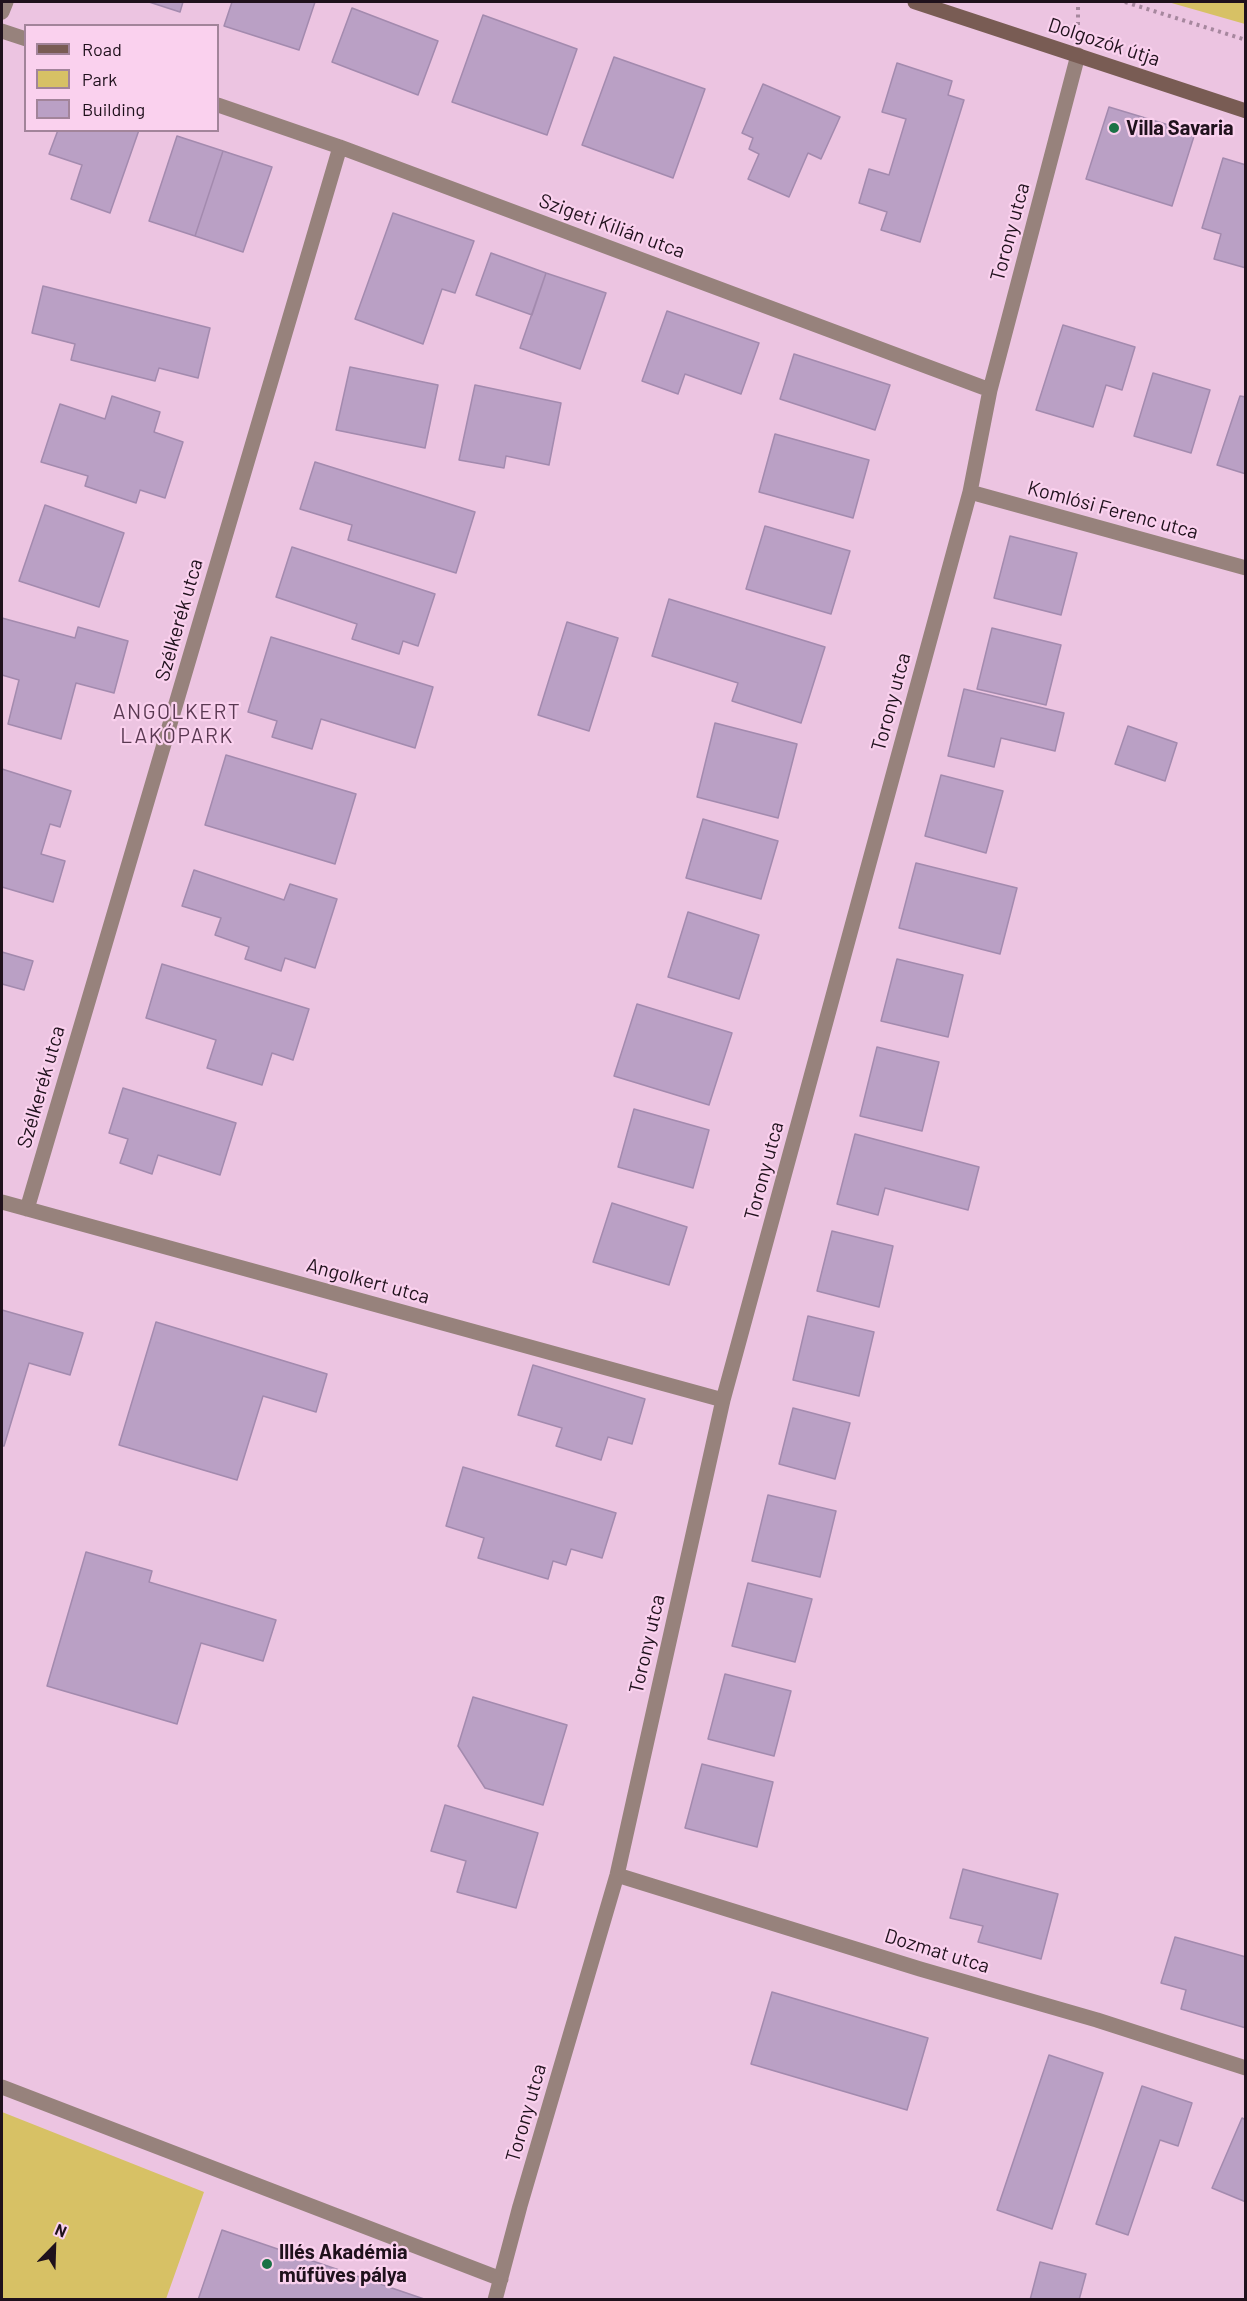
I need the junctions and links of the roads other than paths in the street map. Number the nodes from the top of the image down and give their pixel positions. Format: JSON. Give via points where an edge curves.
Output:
{"nodes":[{"id":1,"x":6,"y":2,"type":"edge"},
{"id":2,"x":915,"y":2,"type":"edge"},
{"id":3,"x":2,"y":12,"type":"edge"},
{"id":4,"x":2,"y":31,"type":"edge"},
{"id":5,"x":24,"y":38,"type":"edge"},
{"id":6,"x":1078,"y":55,"type":"junction"},
{"id":7,"x":219,"y":105,"type":"edge"},
{"id":8,"x":1245,"y":111,"type":"edge"},
{"id":9,"x":340,"y":147,"type":"junction"},
{"id":10,"x":990,"y":390,"type":"junction"},
{"id":11,"x":970,"y":492,"type":"junction"},
{"id":12,"x":1245,"y":568,"type":"edge"},
{"id":13,"x":2,"y":1202,"type":"edge"},
{"id":14,"x":27,"y":1209,"type":"junction"},
{"id":15,"x":723,"y":1400,"type":"junction"},
{"id":16,"x":617,"y":1875,"type":"junction"},
{"id":17,"x":1245,"y":2068,"type":"edge"},
{"id":18,"x":2,"y":2087,"type":"edge"},
{"id":19,"x":501,"y":2279,"type":"junction"},
{"id":20,"x":495,"y":2300,"type":"edge"}],
"edges":[{"from":1,"to":3,"type":"street"},
{"from":2,"to":6,"type":"main road","name":"Dolgozók útja"},
{"from":4,"to":5,"type":"street"},
{"from":6,"to":8,"type":"main road","name":"Dolgozók útja"},
{"from":6,"to":10,"type":"street","name":"Torony utca"},
{"from":7,"to":9,"type":"street","name":"Szigeti Kilián utca"},
{"from":9,"to":10,"type":"street","name":"Szigeti Kilián utca"},
{"from":9,"to":14,"type":"street","name":"Szélkerék utca"},
{"from":10,"to":11,"type":"street","name":"Torony utca"},
{"from":11,"to":12,"type":"street","name":"Komlósi Ferenc utca"},
{"from":11,"to":15,"type":"street","name":"Torony utca"},
{"from":13,"to":14,"type":"street","name":"Angolkert utca"},
{"from":14,"to":15,"type":"street","name":"Angolkert utca"},
{"from":15,"to":16,"type":"street","name":"Torony utca"},
{"from":16,"to":17,"type":"street","name":"Dozmat utca"},
{"from":16,"to":19,"type":"street","name":"Torony utca"},
{"from":18,"to":19,"type":"street"},
{"from":19,"to":20,"type":"street","name":"Torony utca"}]}
